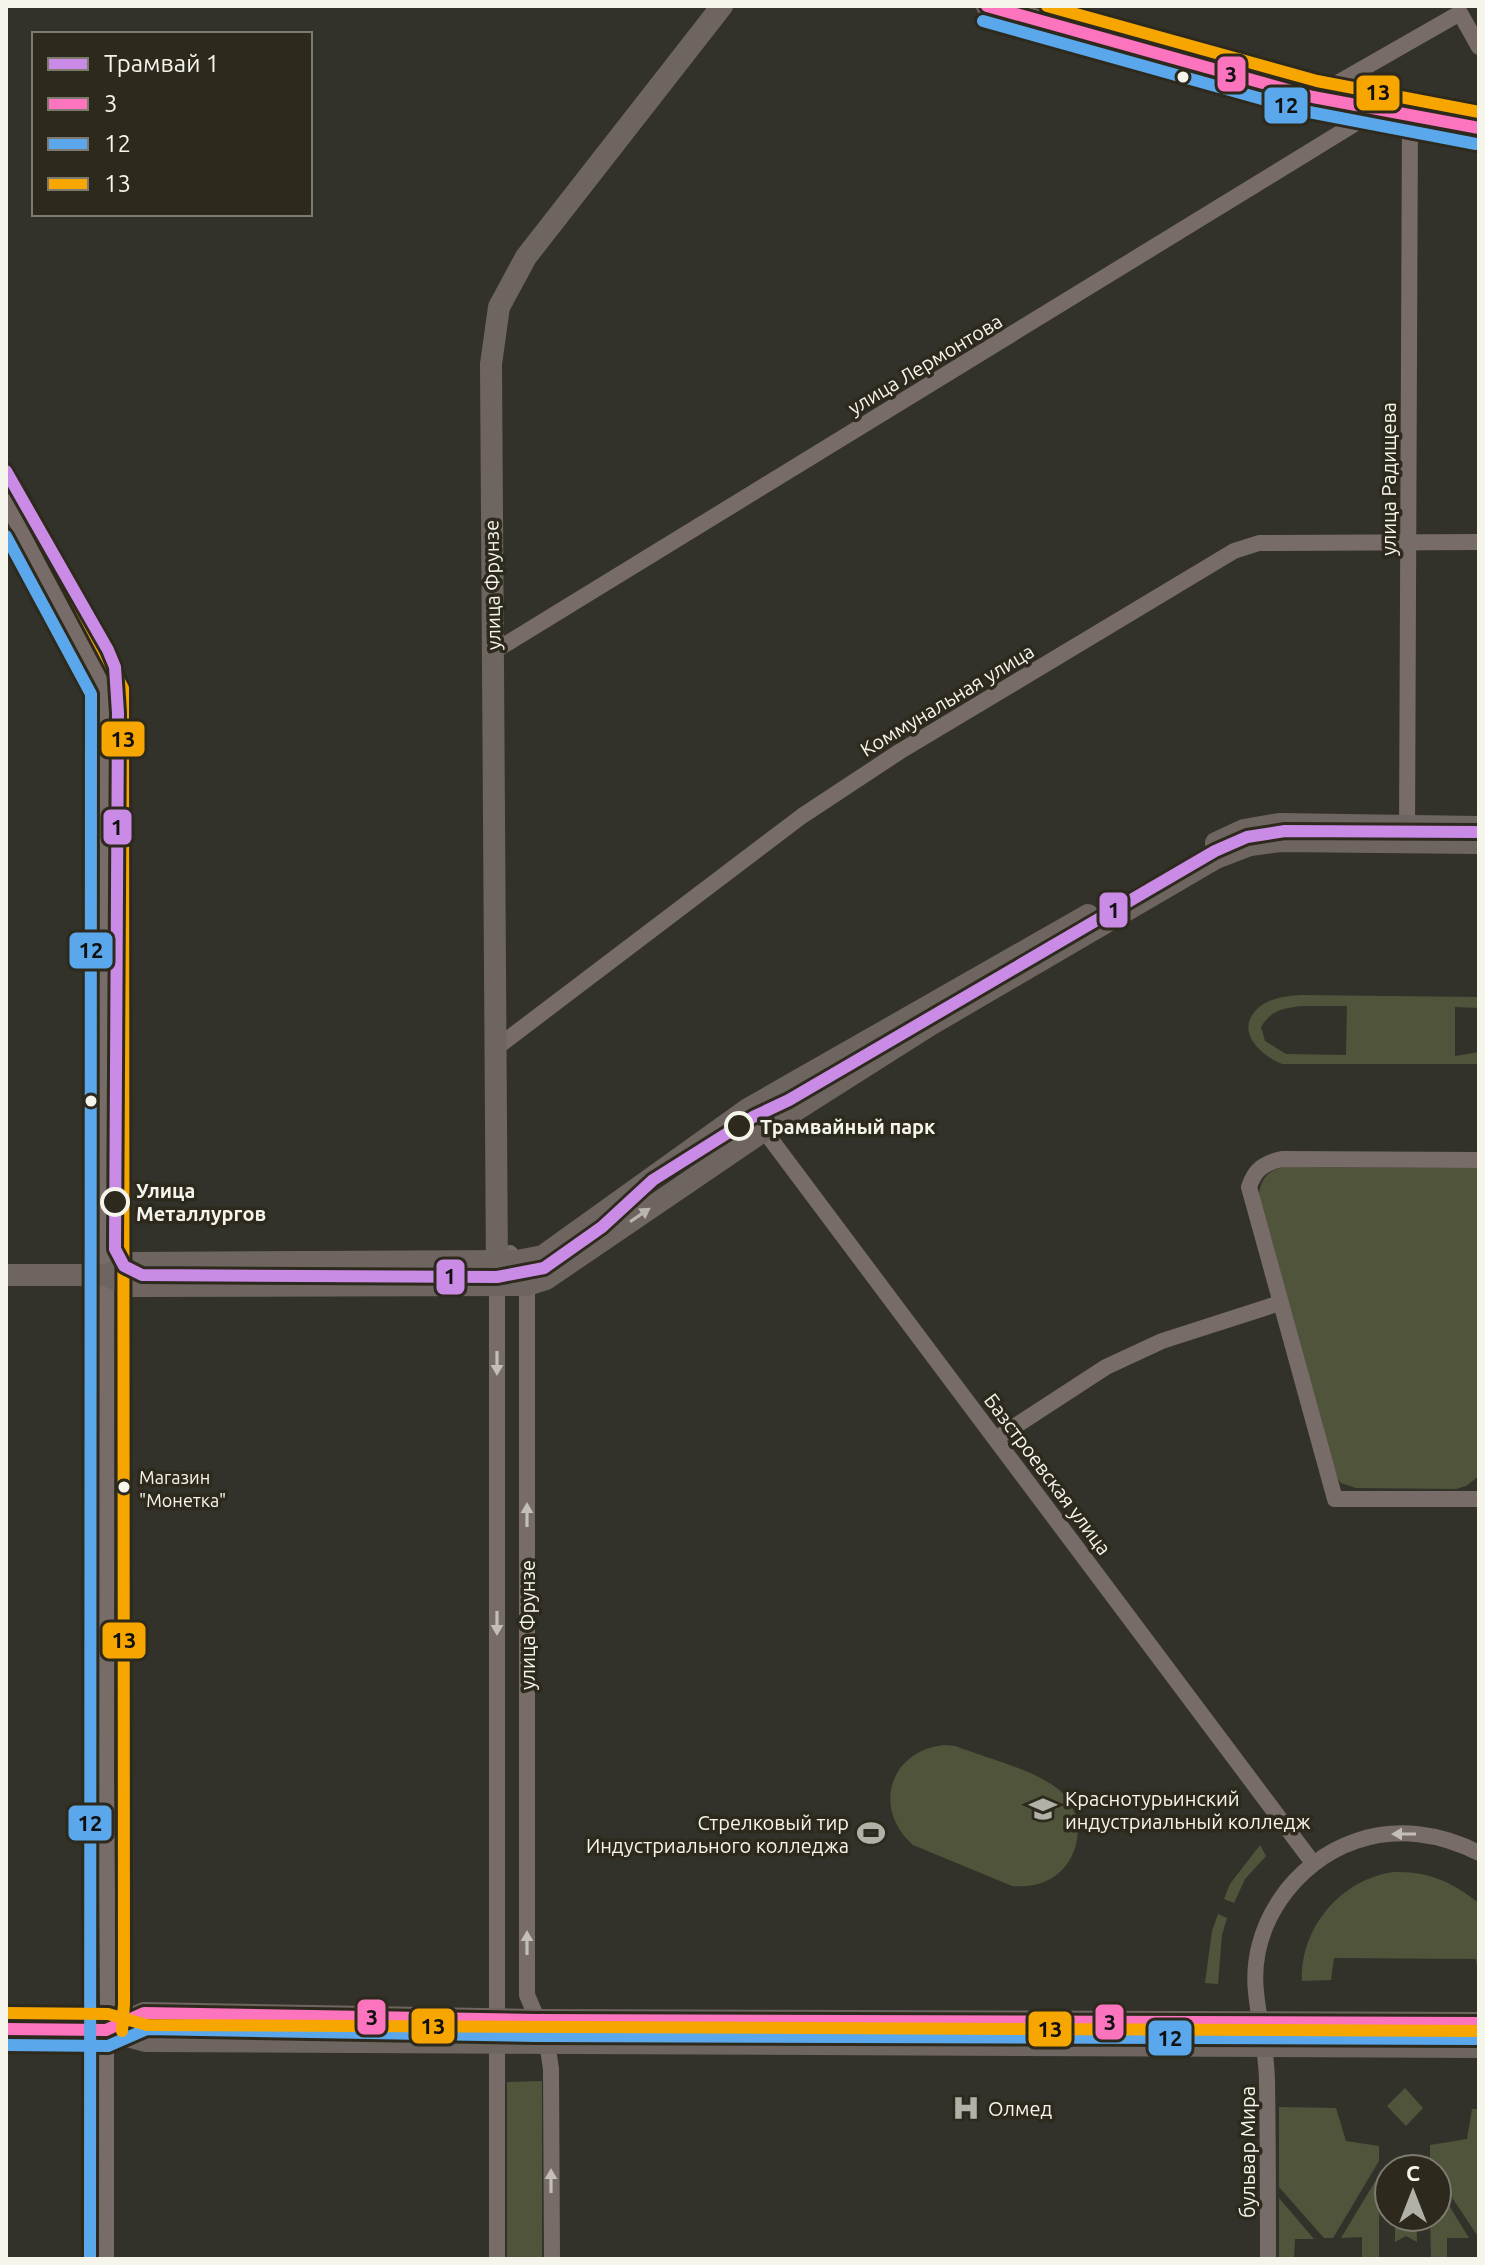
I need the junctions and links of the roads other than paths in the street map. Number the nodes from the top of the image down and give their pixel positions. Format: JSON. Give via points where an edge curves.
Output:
{"nodes":[{"id":1,"x":722,"y":6,"type":"edge"},
{"id":2,"x":987,"y":6,"type":"edge"},
{"id":3,"x":1479,"y":47,"type":"edge"},
{"id":4,"x":1313,"y":97,"type":"junction"},
{"id":5,"x":1379,"y":109,"type":"junction"},
{"id":6,"x":1410,"y":115,"type":"junction"},
{"id":7,"x":1479,"y":128,"type":"edge"},
{"id":8,"x":6,"y":502,"type":"edge"},
{"id":9,"x":1408,"y":542,"type":"junction"},
{"id":10,"x":1479,"y":542,"type":"edge"},
{"id":11,"x":493,"y":652,"type":"junction"},
{"id":12,"x":1479,"y":827,"type":"edge"},
{"id":13,"x":1407,"y":834,"type":"junction"},
{"id":14,"x":1479,"y":843,"type":"edge"},
{"id":15,"x":496,"y":1048,"type":"junction"},
{"id":16,"x":748,"y":1109,"type":"junction"},
{"id":17,"x":763,"y":1131,"type":"junction"},
{"id":18,"x":1479,"y":1160,"type":"edge"},
{"id":19,"x":507,"y":1261,"type":"junction"},
{"id":20,"x":6,"y":1275,"type":"edge"},
{"id":21,"x":106,"y":1275,"type":"junction"},
{"id":22,"x":497,"y":1285,"type":"junction"},
{"id":23,"x":527,"y":1285,"type":"junction"},
{"id":24,"x":1280,"y":1303,"type":"junction"},
{"id":25,"x":997,"y":1438,"type":"junction"},
{"id":26,"x":1479,"y":1499,"type":"edge"},
{"id":27,"x":1479,"y":1853,"type":"edge"},
{"id":28,"x":1313,"y":1863,"type":"junction"},
{"id":29,"x":497,"y":2019,"type":"junction"},
{"id":30,"x":536,"y":2020,"type":"junction"},
{"id":31,"x":1220,"y":2022,"type":"junction"},
{"id":32,"x":1261,"y":2022,"type":"junction"},
{"id":33,"x":1479,"y":2023,"type":"edge"},
{"id":34,"x":6,"y":2029,"type":"edge"},
{"id":35,"x":106,"y":2030,"type":"junction"},
{"id":36,"x":497,"y":2042,"type":"junction"},
{"id":37,"x":547,"y":2042,"type":"junction"},
{"id":38,"x":1220,"y":2046,"type":"junction"},
{"id":39,"x":1265,"y":2046,"type":"junction"},
{"id":40,"x":1479,"y":2047,"type":"edge"},
{"id":41,"x":106,"y":2259,"type":"edge"},
{"id":42,"x":497,"y":2259,"type":"edge"},
{"id":43,"x":552,"y":2259,"type":"edge"},
{"id":44,"x":1268,"y":2259,"type":"edge"}],
"edges":[{"from":1,"to":11,"type":"street","name":"улица Фрунзе","via":[[526,257],[499,307],[491,364]]},
{"from":2,"to":4,"type":"street"},
{"from":3,"to":4,"type":"street","via":[[1460,13]]},
{"from":4,"to":5,"type":"street"},
{"from":5,"to":6,"type":"street"},
{"from":5,"to":11,"type":"street","name":"улица Лермонтова"},
{"from":6,"to":7,"type":"street"},
{"from":6,"to":9,"type":"street","name":"улица Радищева"},
{"from":8,"to":21,"type":"street","via":[[107,690]]},
{"from":9,"to":10,"type":"street","name":"Коммунальная улица"},
{"from":9,"to":13,"type":"street","name":"улица Радищева"},
{"from":9,"to":15,"type":"street","name":"Коммунальная улица","via":[[1259,543],[1234,551],[802,816]]},
{"from":11,"to":15,"type":"street","name":"улица Фрунзе"},
{"from":12,"to":13,"type":"street"},
{"from":13,"to":14,"type":"street"},
{"from":13,"to":16,"type":"street","via":[[1279,824],[1227,838]]},
{"from":13,"to":17,"type":"street","via":[[1280,841],[1233,850],[930,1025]]},
{"from":15,"to":19,"type":"street","name":"улица Фрунзе","via":[[497,1239]]},
{"from":16,"to":17,"type":"street","name":"Базстроевская улица"},
{"from":16,"to":19,"type":"street","via":[[543,1256]]},
{"from":23,"to":17,"type":"street","one_way":true,"via":[[546,1279]]},
{"from":17,"to":25,"type":"street","name":"Базстроевская улица"},
{"from":18,"to":24,"type":"street","via":[[1282,1159],[1258,1169],[1249,1187]]},
{"from":19,"to":21,"type":"street","via":[[133,1263]]},
{"from":19,"to":22,"type":"street","name":"улица Фрунзе"},
{"from":19,"to":23,"type":"street","name":"улица Фрунзе"},
{"from":20,"to":21,"type":"street"},
{"from":21,"to":22,"type":"street","via":[[132,1286]]},
{"from":21,"to":35,"type":"street"},
{"from":22,"to":23,"type":"street"},
{"from":22,"to":29,"type":"street","name":"улица Фрунзе","one_way":true},
{"from":30,"to":23,"type":"street","name":"улица Фрунзе","one_way":true,"via":[[527,1995]]},
{"from":24,"to":25,"type":"street","via":[[1162,1341],[1106,1367]]},
{"from":24,"to":26,"type":"street","via":[[1335,1499]]},
{"from":25,"to":28,"type":"street","name":"Базстроевская улица"},
{"from":27,"to":28,"type":"street","name":"бульвар Мира","one_way":true,"via":[[1423,1834],[1384,1834],[1347,1844]]},
{"from":28,"to":32,"type":"street","name":"бульвар Мира","via":[[1275,1907],[1260,1943],[1255,1991]]},
{"from":29,"to":30,"type":"street"},
{"from":29,"to":35,"type":"street","via":[[144,2013]]},
{"from":29,"to":36,"type":"street","name":"улица Фрунзе"},
{"from":30,"to":31,"type":"street"},
{"from":30,"to":37,"type":"street","name":"улица Фрунзе"},
{"from":31,"to":32,"type":"street"},
{"from":31,"to":38,"type":"street"},
{"from":32,"to":33,"type":"street"},
{"from":32,"to":39,"type":"street","name":"бульвар Мира"},
{"from":34,"to":35,"type":"street"},
{"from":35,"to":36,"type":"street","via":[[145,2041]]},
{"from":35,"to":41,"type":"street"},
{"from":36,"to":37,"type":"street"},
{"from":36,"to":42,"type":"street"},
{"from":37,"to":38,"type":"street"},
{"from":43,"to":37,"type":"street","one_way":true},
{"from":38,"to":39,"type":"street"},
{"from":39,"to":40,"type":"street"},
{"from":39,"to":44,"type":"street","name":"бульвар Мира"}]}
